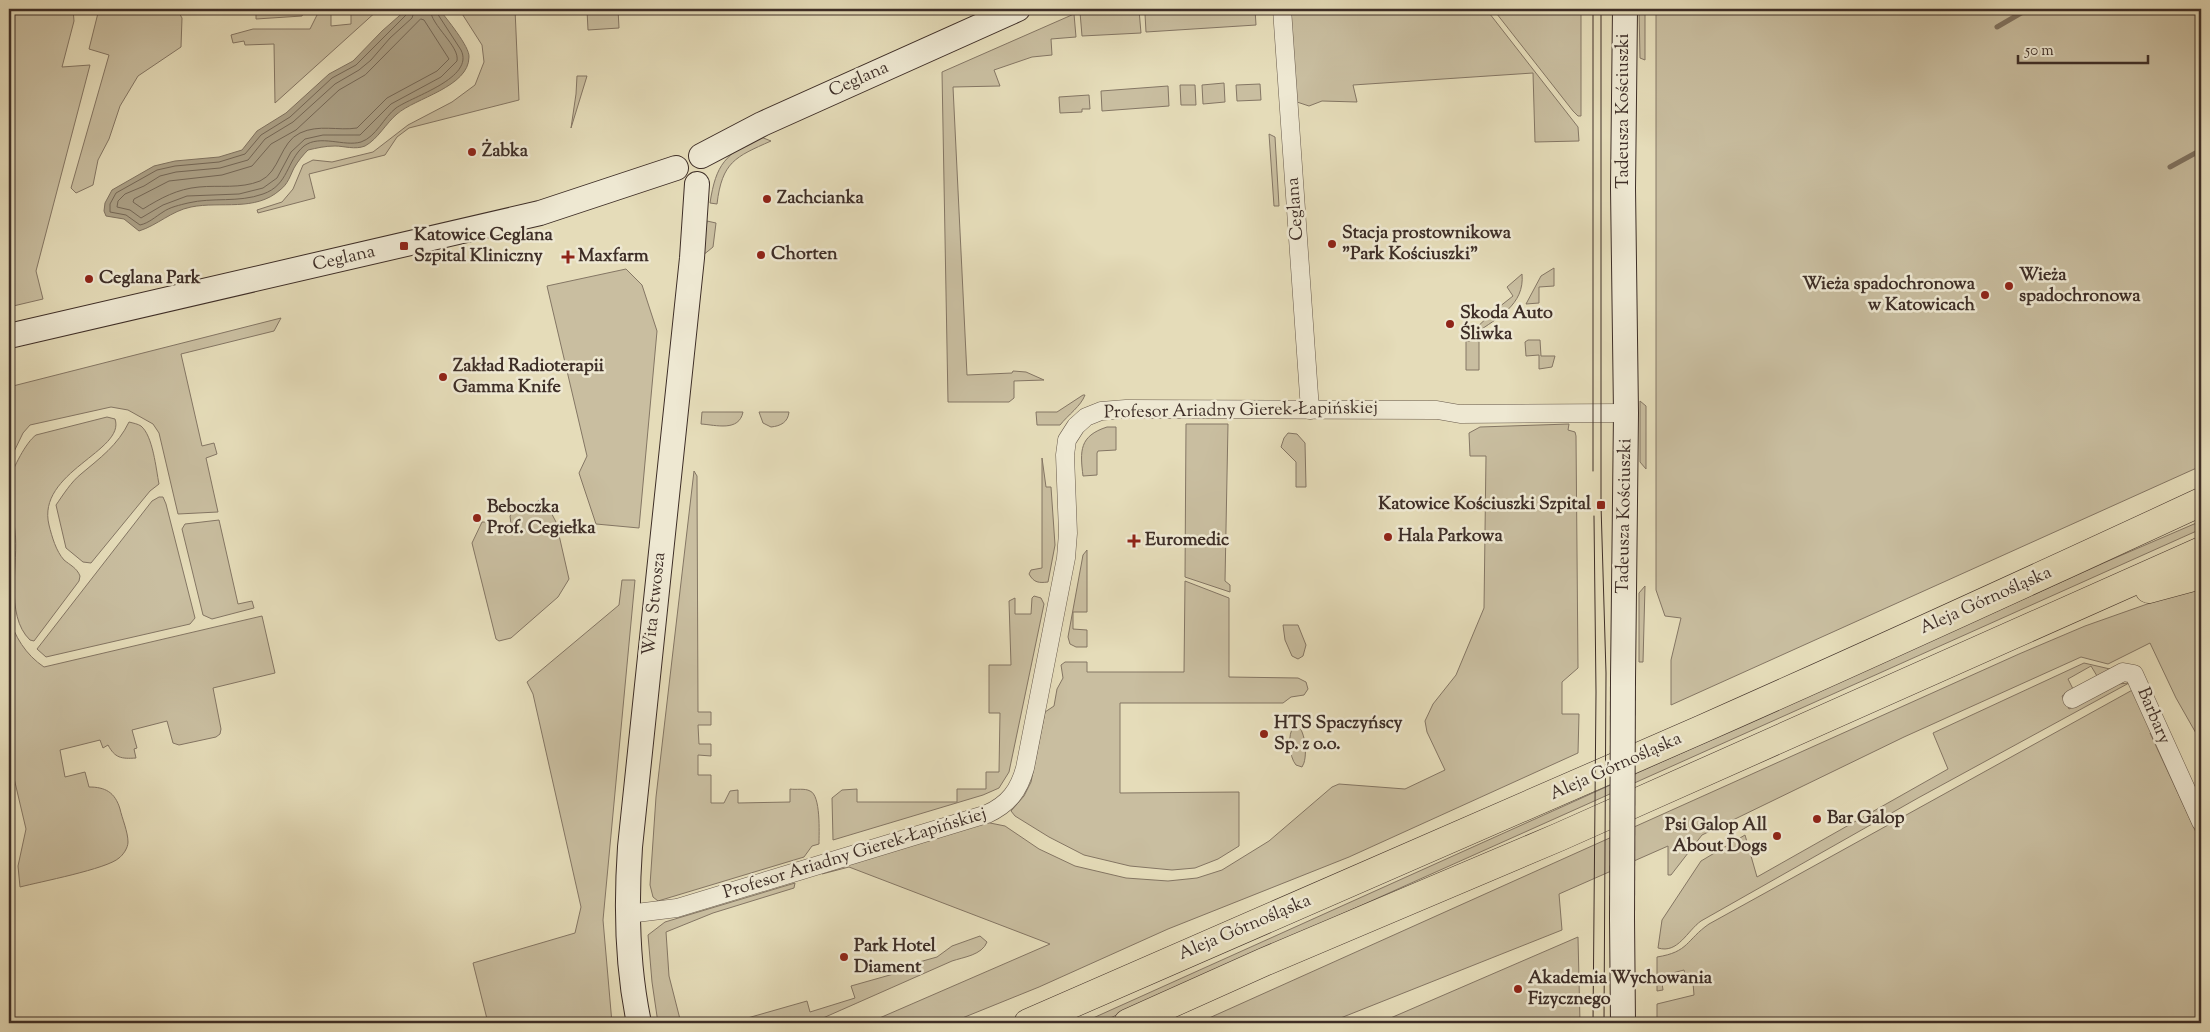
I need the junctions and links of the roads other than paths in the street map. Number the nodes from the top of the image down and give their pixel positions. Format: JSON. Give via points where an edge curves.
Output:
{"nodes":[{"id":1,"x":1018,"y":9,"type":"edge"},
{"id":2,"x":1282,"y":9,"type":"edge"},
{"id":3,"x":1625,"y":9,"type":"edge"},
{"id":4,"x":701,"y":156,"type":"junction"},
{"id":5,"x":676,"y":168,"type":"junction"},
{"id":6,"x":697,"y":184,"type":"junction"},
{"id":7,"x":9,"y":336,"type":"edge"},
{"id":8,"x":1310,"y":410,"type":"junction"},
{"id":9,"x":1626,"y":413,"type":"junction"},
{"id":10,"x":2201,"y":502,"type":"edge"},
{"id":11,"x":2201,"y":551,"type":"edge"},
{"id":12,"x":2201,"y":575,"type":"edge"},
{"id":13,"x":2063,"y":612,"type":"junction"},
{"id":14,"x":2072,"y":699,"type":"dead end"},
{"id":15,"x":2201,"y":822,"type":"edge"},
{"id":16,"x":628,"y":914,"type":"junction"},
{"id":17,"x":639,"y":1023,"type":"edge"},
{"id":18,"x":1028,"y":1023,"type":"edge"},
{"id":19,"x":1128,"y":1023,"type":"edge"},
{"id":20,"x":1623,"y":1023,"type":"edge"}],
"edges":[{"from":1,"to":4,"type":"street","name":"Ceglana","via":[[762,124]]},
{"from":2,"to":8,"type":"street","name":"Ceglana"},
{"from":3,"to":9,"type":"street","name":"Tadeusza Kościuszki"},
{"from":4,"to":5,"type":"street","via":[[694,152],[684,155]]},
{"from":4,"to":6,"type":"street","via":[[708,171],[704,180]]},
{"from":5,"to":6,"type":"street","via":[[676,174],[683,182]]},
{"from":5,"to":7,"type":"street","name":"Ceglana","via":[[525,217]]},
{"from":6,"to":16,"type":"street","name":"Wita Stwosza","via":[[692,258],[634,800]]},
{"from":8,"to":9,"type":"street","name":"Profesor Ariadny Gierek-Łapińskiej","via":[[1437,410],[1460,414]]},
{"from":8,"to":16,"type":"street","name":"Profesor Ariadny Gierek-Łapińskiej","via":[[1106,410],[1086,417],[1073,430],[1064,455],[1066,558],[1022,777],[1018,789],[1004,804],[987,814],[677,908]]},
{"from":9,"to":20,"type":"street","name":"Tadeusza Kościuszki","bridge":true},
{"from":10,"to":18,"type":"highway","name":"Aleja Górnośląska","via":[[1704,728]]},
{"from":11,"to":13,"type":"highway"},
{"from":12,"to":13,"type":"highway"},
{"from":13,"to":19,"type":"highway","via":[[1559,837]]},
{"from":14,"to":15,"type":"street","name":"Barbary","via":[[2123,672],[2134,674]]},
{"from":16,"to":17,"type":"street","name":"Wita Stwosza"}]}
